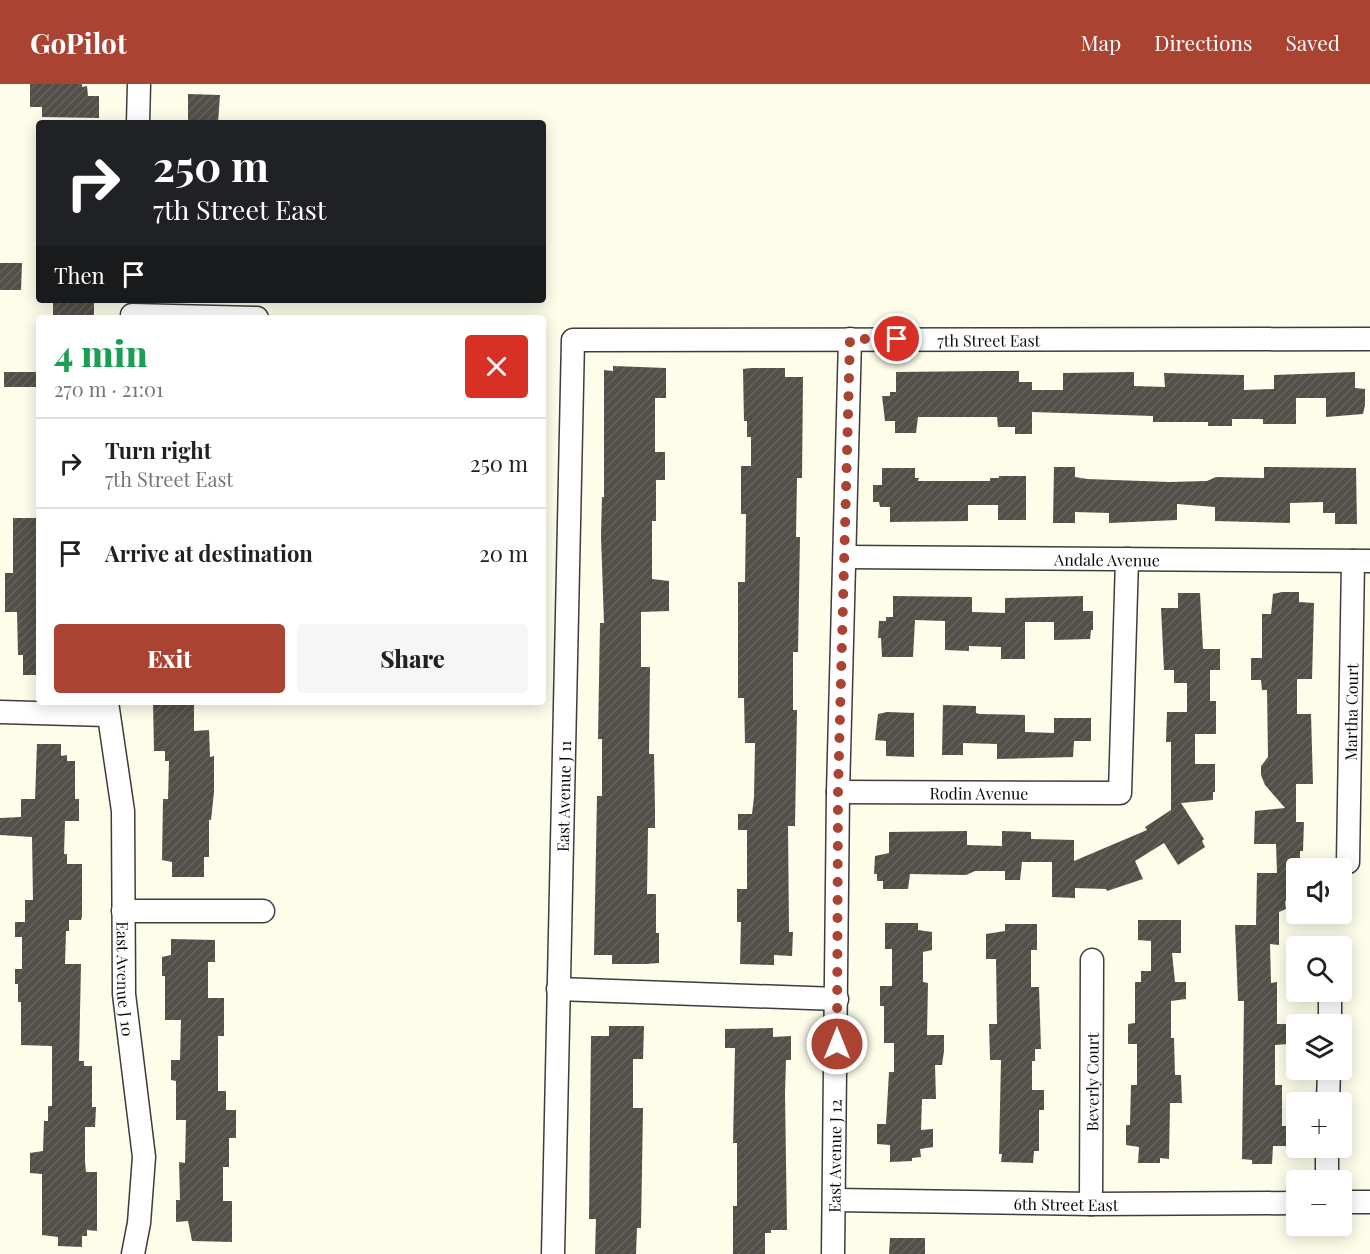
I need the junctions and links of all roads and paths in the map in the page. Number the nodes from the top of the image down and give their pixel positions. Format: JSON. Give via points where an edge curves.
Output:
{"nodes":[{"id":1,"x":139,"y":84,"type":"edge"},
{"id":2,"x":138,"y":120,"type":"edge"},
{"id":3,"x":133,"y":311,"type":"edge"},
{"id":4,"x":204,"y":315,"type":"edge"},
{"id":5,"x":850,"y":339,"type":"junction"},
{"id":6,"x":1370,"y":339,"type":"edge"},
{"id":7,"x":573,"y":340,"type":"joint"},
{"id":8,"x":845,"y":557,"type":"junction"},
{"id":9,"x":1127,"y":559,"type":"junction"},
{"id":10,"x":1362,"y":561,"type":"edge"},
{"id":11,"x":107,"y":709,"type":"edge"},
{"id":12,"x":0,"y":712,"type":"edge"},
{"id":13,"x":838,"y":792,"type":"junction"},
{"id":14,"x":1348,"y":858,"type":"edge"},
{"id":15,"x":123,"y":910,"type":"junction"},
{"id":16,"x":262,"y":911,"type":"dead end"},
{"id":17,"x":1092,"y":960,"type":"dead end"},
{"id":18,"x":558,"y":989,"type":"junction"},
{"id":19,"x":837,"y":999,"type":"junction"},
{"id":20,"x":835,"y":1200,"type":"junction"},
{"id":21,"x":1352,"y":1202,"type":"edge"},
{"id":22,"x":1370,"y":1202,"type":"edge"},
{"id":23,"x":1286,"y":1203,"type":"edge"},
{"id":24,"x":1091,"y":1204,"type":"junction"},
{"id":25,"x":133,"y":1254,"type":"edge"},
{"id":26,"x":553,"y":1254,"type":"edge"},
{"id":27,"x":833,"y":1254,"type":"edge"}],
"edges":[{"from":1,"to":2,"type":"street"},
{"from":3,"to":4,"type":"street"},
{"from":5,"to":6,"type":"street","name":"7th Street East"},
{"from":5,"to":7,"type":"street","name":"7th Street East"},
{"from":5,"to":8,"type":"street","name":"East Avenue J 12"},
{"from":7,"to":18,"type":"street","name":"East Avenue J 11"},
{"from":8,"to":9,"type":"street","name":"Andale Avenue"},
{"from":8,"to":13,"type":"street","name":"East Avenue J 12"},
{"from":9,"to":10,"type":"street","name":"Andale Avenue"},
{"from":9,"to":13,"type":"street","name":"Rodin Avenue","via":[[1120,793]]},
{"from":10,"to":14,"type":"street","name":"Martha Court"},
{"from":11,"to":12,"type":"street"},
{"from":11,"to":15,"type":"street","name":"East Avenue J 10","via":[[123,812]]},
{"from":13,"to":19,"type":"street","name":"East Avenue J 12"},
{"from":15,"to":16,"type":"street"},
{"from":15,"to":25,"type":"street","name":"East Avenue J 10","via":[[124,994],[144,1157]]},
{"from":17,"to":24,"type":"street","name":"Beverly Court"},
{"from":18,"to":19,"type":"street"},
{"from":18,"to":26,"type":"street","name":"East Avenue J 11"},
{"from":19,"to":20,"type":"street","name":"East Avenue J 12"},
{"from":20,"to":24,"type":"street","name":"6th Street East"},
{"from":20,"to":27,"type":"street","name":"East Avenue J 12"},
{"from":21,"to":22,"type":"street"},
{"from":23,"to":24,"type":"street","name":"6th Street East"}]}
